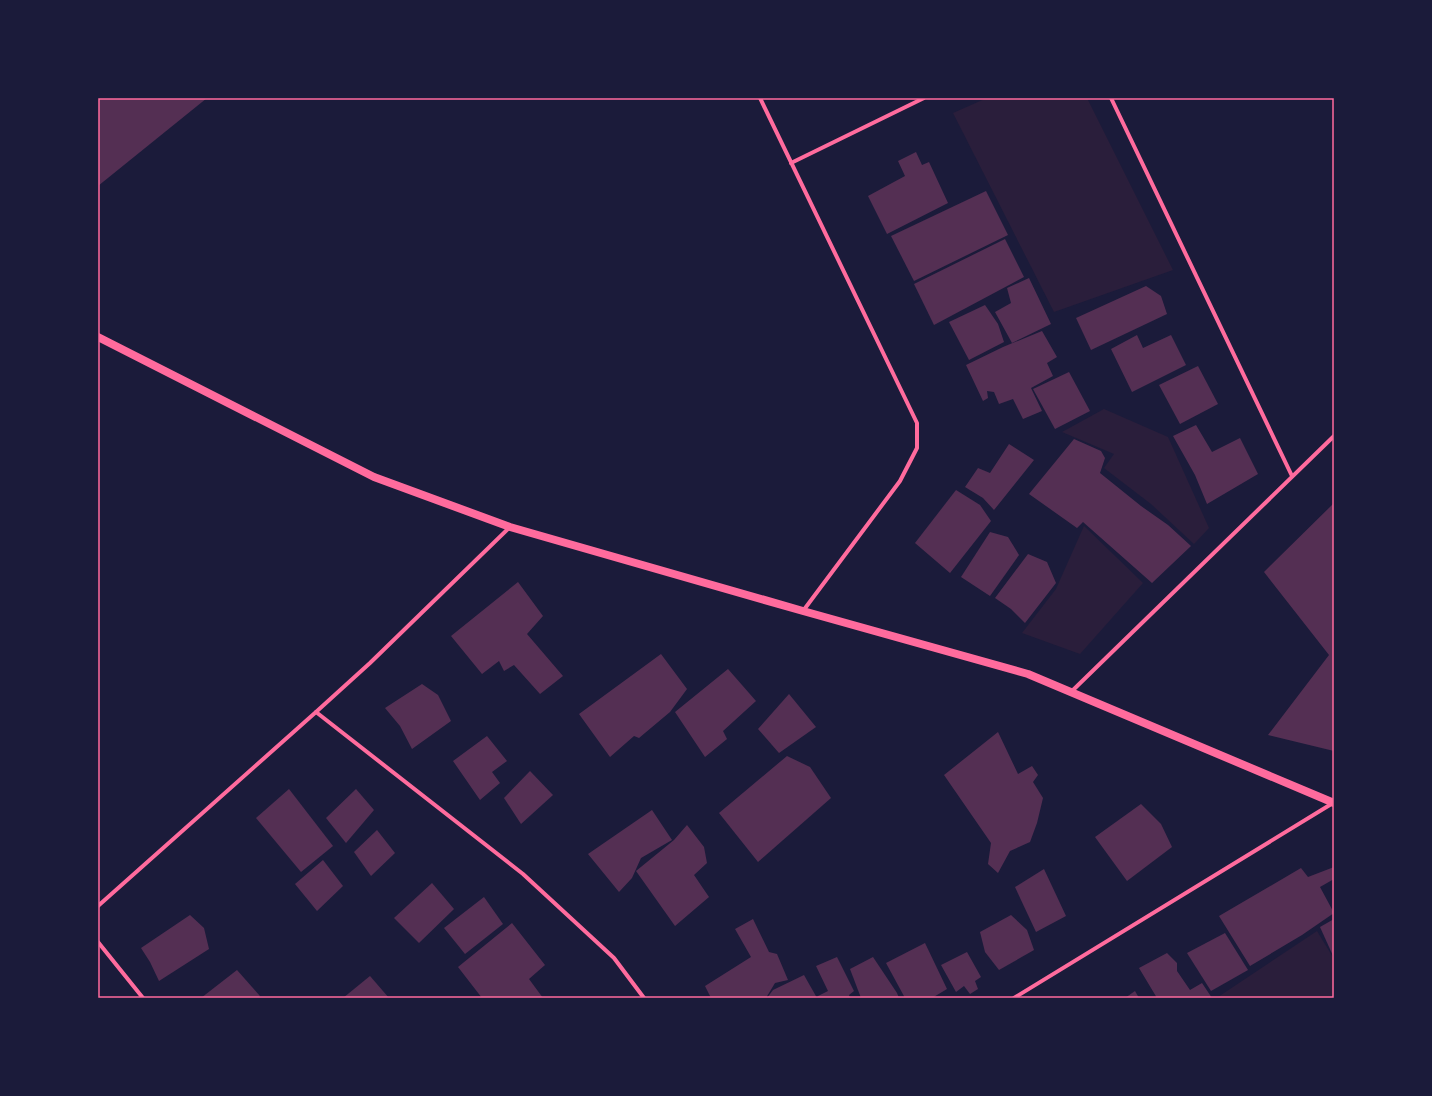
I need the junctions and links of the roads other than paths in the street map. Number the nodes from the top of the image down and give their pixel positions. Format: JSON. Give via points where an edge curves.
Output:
{"nodes":[{"id":1,"x":760,"y":98,"type":"edge"},
{"id":2,"x":924,"y":98,"type":"edge"},
{"id":3,"x":1111,"y":98,"type":"edge"},
{"id":4,"x":791,"y":163,"type":"junction"},
{"id":5,"x":98,"y":336,"type":"edge"},
{"id":6,"x":1334,"y":436,"type":"edge"},
{"id":7,"x":1292,"y":476,"type":"junction"},
{"id":8,"x":510,"y":527,"type":"junction"},
{"id":9,"x":803,"y":611,"type":"junction"},
{"id":10,"x":1071,"y":692,"type":"junction"},
{"id":11,"x":316,"y":712,"type":"junction"},
{"id":12,"x":1334,"y":803,"type":"edge"},
{"id":13,"x":98,"y":906,"type":"edge"},
{"id":14,"x":98,"y":942,"type":"edge"},
{"id":15,"x":143,"y":998,"type":"edge"},
{"id":16,"x":644,"y":998,"type":"edge"},
{"id":17,"x":1014,"y":998,"type":"edge"}],
"edges":[{"from":1,"to":4,"type":"street"},
{"from":2,"to":4,"type":"street"},
{"from":3,"to":7,"type":"street"},
{"from":4,"to":9,"type":"street","via":[[917,423],[917,448],[900,481]]},
{"from":5,"to":8,"type":"main road","via":[[374,477]]},
{"from":6,"to":7,"type":"street"},
{"from":7,"to":10,"type":"street"},
{"from":8,"to":9,"type":"main road"},
{"from":8,"to":11,"type":"street"},
{"from":9,"to":10,"type":"main road","via":[[1028,674]]},
{"from":10,"to":12,"type":"main road"},
{"from":11,"to":13,"type":"street"},
{"from":11,"to":16,"type":"street","via":[[523,874],[614,958]]},
{"from":12,"to":17,"type":"street"},
{"from":14,"to":15,"type":"street"}]}
